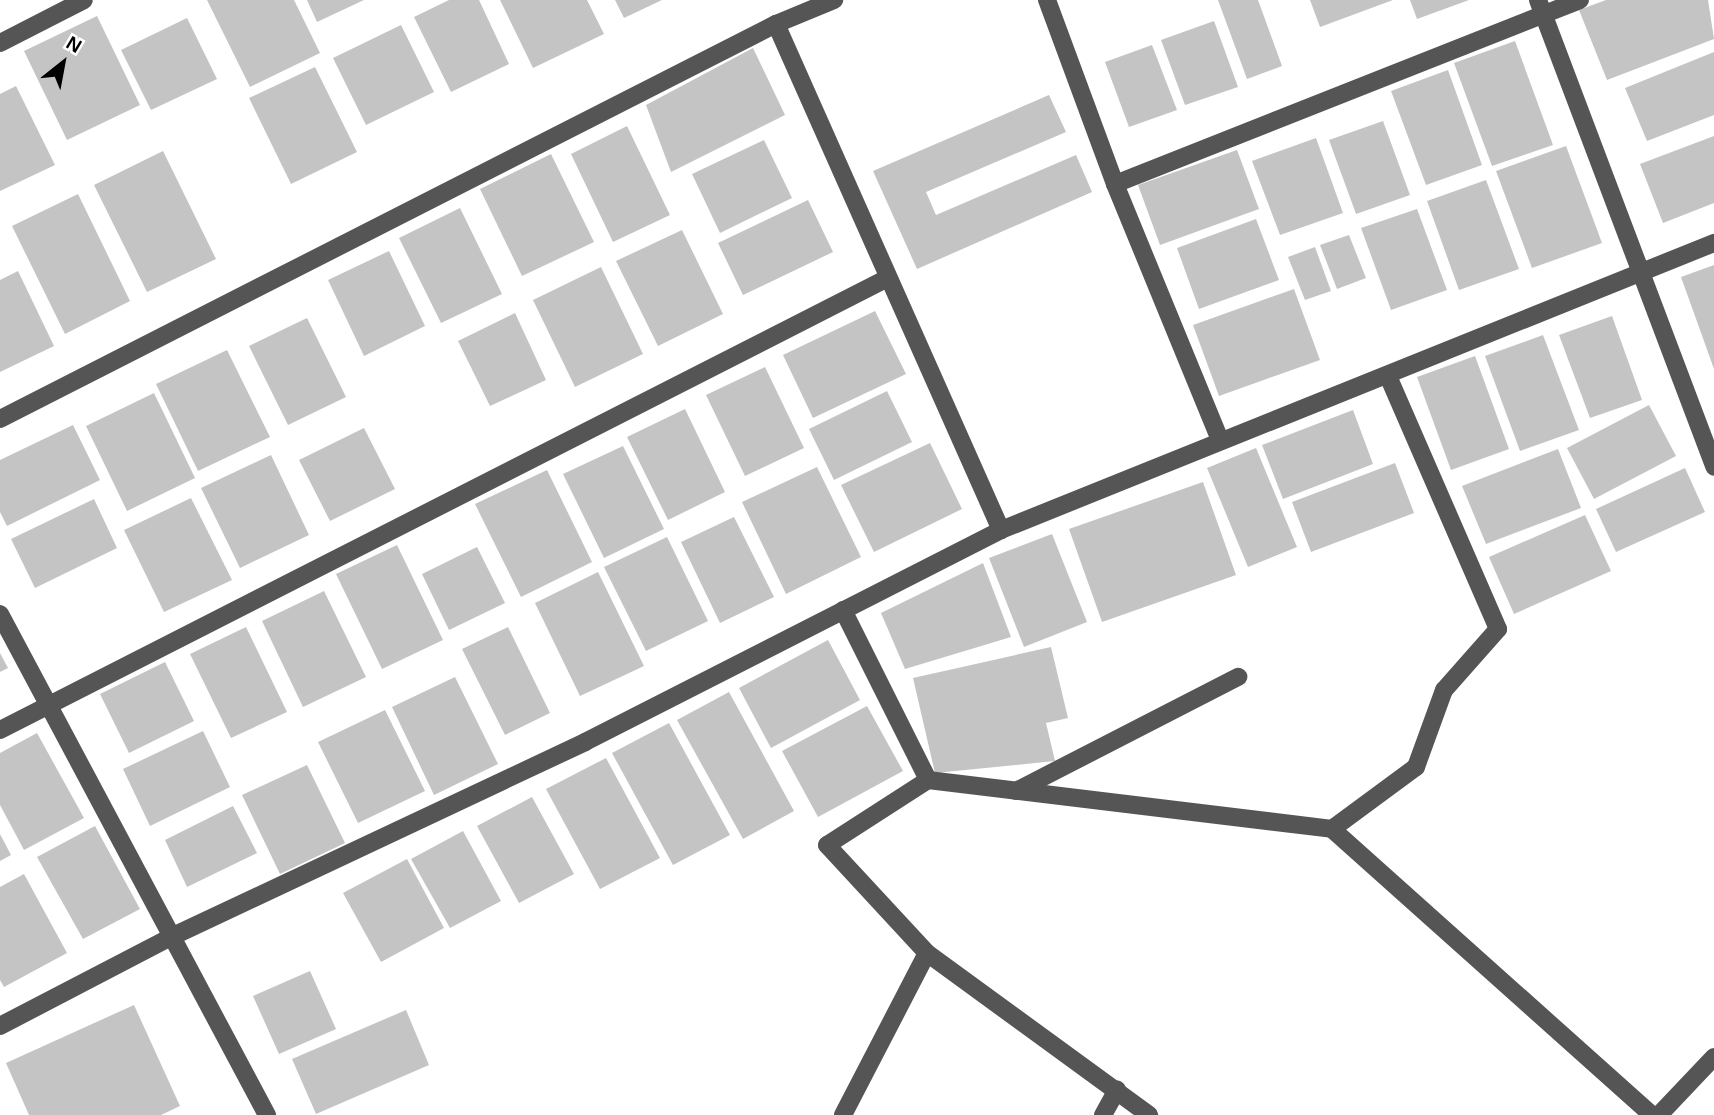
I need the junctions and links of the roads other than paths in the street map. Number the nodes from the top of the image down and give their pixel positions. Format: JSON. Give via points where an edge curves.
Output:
{"nodes":[{"id":1,"x":84,"y":0,"type":"edge"},
{"id":2,"x":834,"y":0,"type":"edge"},
{"id":3,"x":1047,"y":0,"type":"edge"},
{"id":4,"x":1580,"y":0,"type":"edge"},
{"id":5,"x":1541,"y":7,"type":"edge"},
{"id":6,"x":776,"y":24,"type":"junction"},
{"id":7,"x":0,"y":43,"type":"edge"},
{"id":8,"x":1115,"y":184,"type":"junction"},
{"id":9,"x":1714,"y":243,"type":"edge"},
{"id":10,"x":1640,"y":274,"type":"junction"},
{"id":11,"x":886,"y":279,"type":"junction"},
{"id":12,"x":1388,"y":376,"type":"junction"},
{"id":13,"x":0,"y":419,"type":"edge"},
{"id":14,"x":1220,"y":440,"type":"junction"},
{"id":15,"x":1714,"y":467,"type":"edge"},
{"id":16,"x":1001,"y":530,"type":"junction"},
{"id":17,"x":843,"y":610,"type":"junction"},
{"id":18,"x":0,"y":614,"type":"edge"},
{"id":19,"x":1238,"y":677,"type":"dead end"},
{"id":20,"x":47,"y":707,"type":"junction"},
{"id":21,"x":0,"y":730,"type":"edge"},
{"id":22,"x":928,"y":780,"type":"junction"},
{"id":23,"x":1016,"y":791,"type":"junction"},
{"id":24,"x":1332,"y":829,"type":"junction"},
{"id":25,"x":172,"y":937,"type":"junction"},
{"id":26,"x":927,"y":953,"type":"junction"},
{"id":27,"x":0,"y":1026,"type":"edge"},
{"id":28,"x":1714,"y":1057,"type":"edge"},
{"id":29,"x":1117,"y":1090,"type":"junction"},
{"id":30,"x":267,"y":1115,"type":"edge"},
{"id":31,"x":843,"y":1115,"type":"edge"},
{"id":32,"x":1103,"y":1115,"type":"edge"},
{"id":33,"x":1149,"y":1115,"type":"edge"},
{"id":34,"x":1652,"y":1115,"type":"edge"},
{"id":35,"x":1659,"y":1115,"type":"edge"}],
"edges":[{"from":1,"to":7,"type":"street"},
{"from":2,"to":6,"type":"street"},
{"from":3,"to":8,"type":"street"},
{"from":4,"to":5,"type":"street"},
{"from":5,"to":8,"type":"street"},
{"from":5,"to":10,"type":"street"},
{"from":6,"to":11,"type":"street"},
{"from":6,"to":13,"type":"street"},
{"from":8,"to":14,"type":"street"},
{"from":9,"to":10,"type":"street"},
{"from":10,"to":12,"type":"street"},
{"from":10,"to":15,"type":"street"},
{"from":11,"to":16,"type":"street"},
{"from":11,"to":20,"type":"street"},
{"from":12,"to":14,"type":"street"},
{"from":12,"to":24,"type":"street","via":[[1497,629],[1444,690],[1416,767]]},
{"from":14,"to":16,"type":"street"},
{"from":16,"to":17,"type":"street"},
{"from":17,"to":22,"type":"street"},
{"from":17,"to":25,"type":"street","via":[[584,743]]},
{"from":18,"to":20,"type":"street"},
{"from":19,"to":23,"type":"street"},
{"from":20,"to":21,"type":"street"},
{"from":20,"to":25,"type":"street"},
{"from":22,"to":23,"type":"street"},
{"from":22,"to":26,"type":"street","via":[[827,845]]},
{"from":23,"to":24,"type":"street"},
{"from":24,"to":34,"type":"street"},
{"from":25,"to":27,"type":"street"},
{"from":25,"to":30,"type":"street"},
{"from":26,"to":29,"type":"street"},
{"from":26,"to":31,"type":"street"},
{"from":28,"to":35,"type":"street"},
{"from":29,"to":32,"type":"street"},
{"from":29,"to":33,"type":"street"}]}
